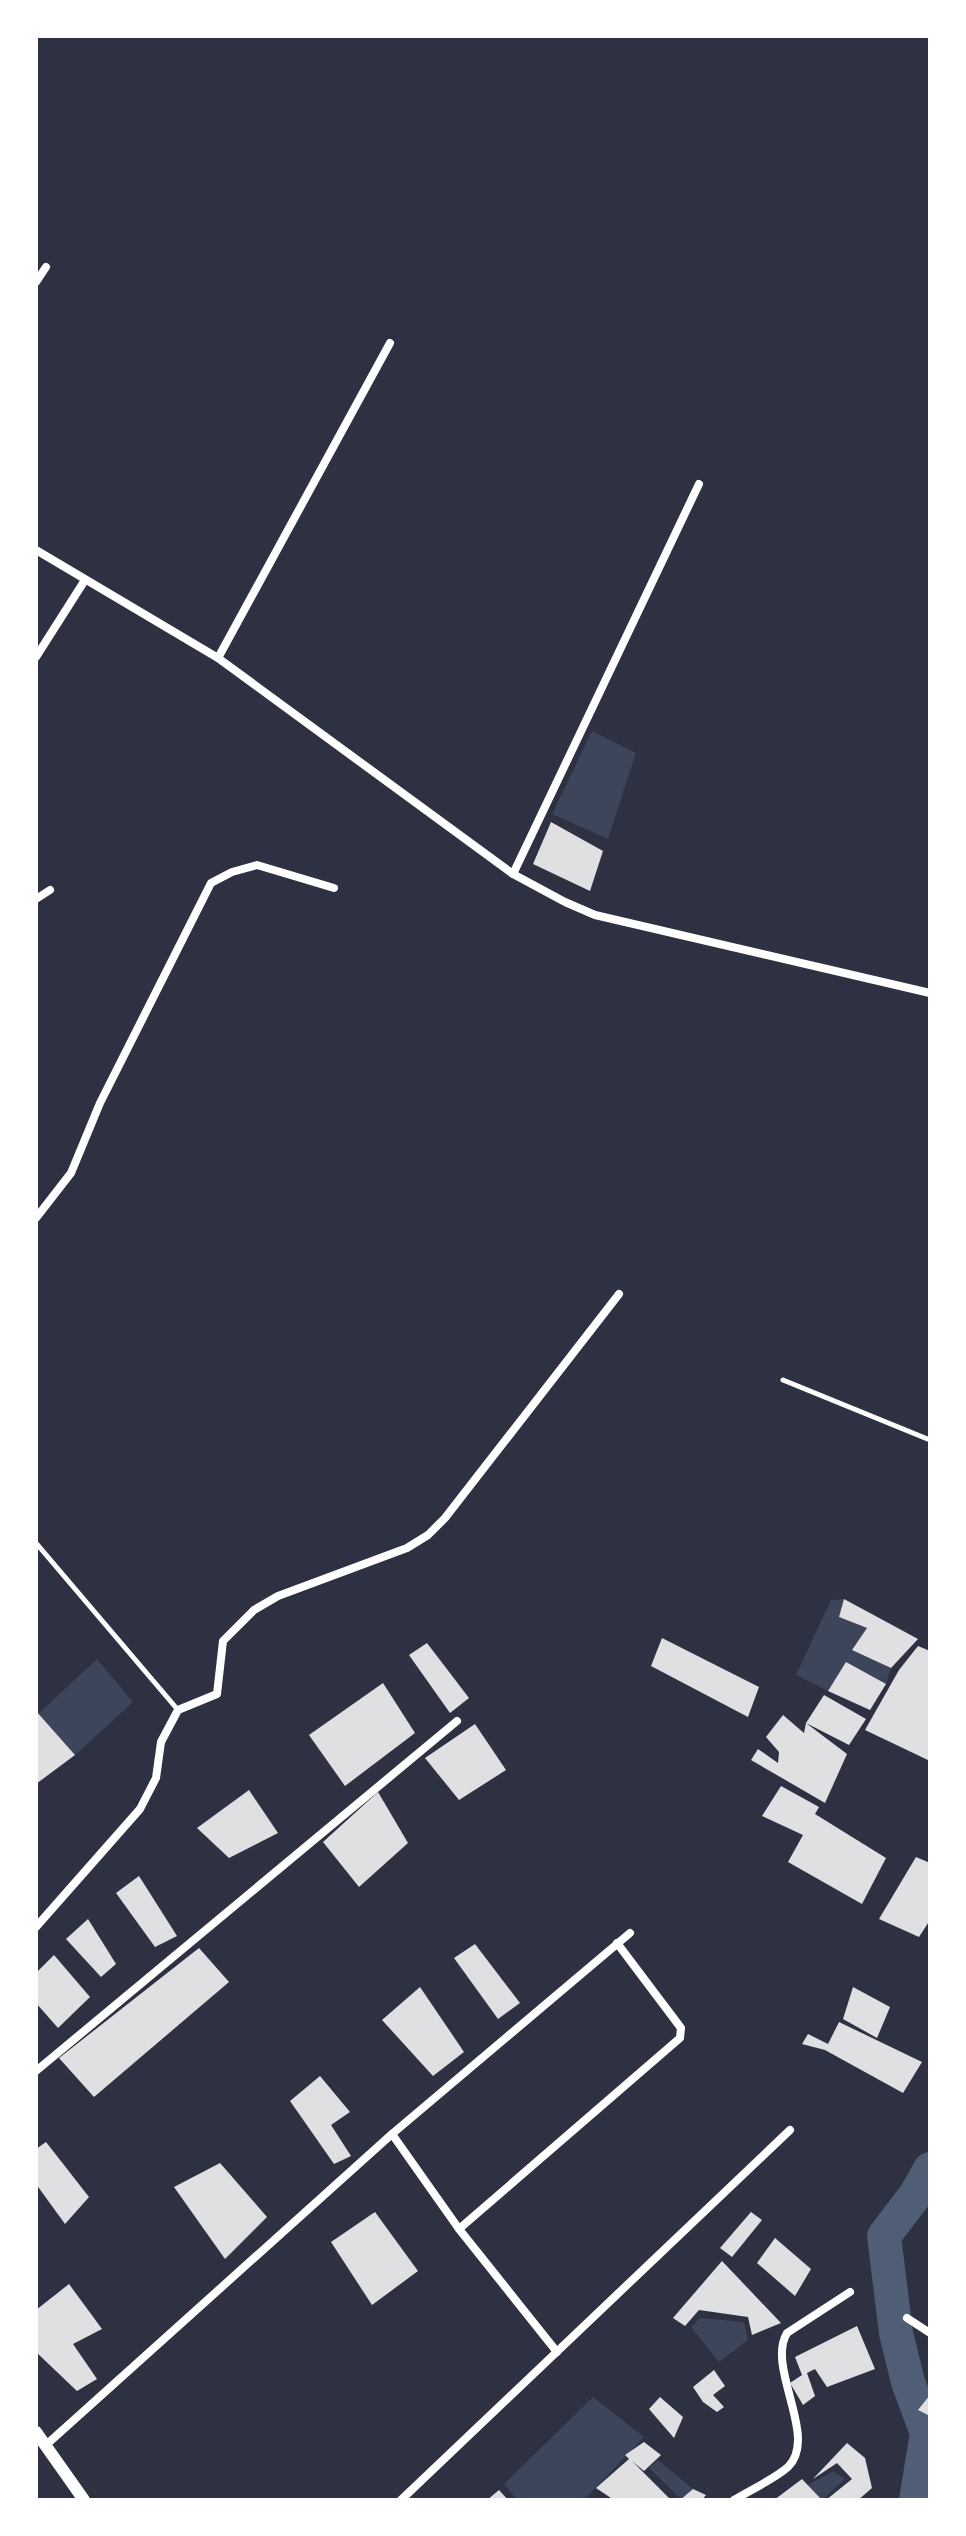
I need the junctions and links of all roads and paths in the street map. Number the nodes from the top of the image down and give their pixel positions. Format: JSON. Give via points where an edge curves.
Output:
{"nodes":[{"id":1,"x":46,"y":267,"type":"dead end"},
{"id":2,"x":36,"y":282,"type":"edge"},
{"id":3,"x":390,"y":343,"type":"dead end"},
{"id":4,"x":699,"y":484,"type":"dead end"},
{"id":5,"x":36,"y":550,"type":"edge"},
{"id":6,"x":85,"y":580,"type":"junction"},
{"id":7,"x":36,"y":657,"type":"edge"},
{"id":8,"x":218,"y":658,"type":"junction"},
{"id":9,"x":513,"y":874,"type":"junction"},
{"id":10,"x":334,"y":888,"type":"dead end"},
{"id":11,"x":50,"y":890,"type":"dead end"},
{"id":12,"x":36,"y":899,"type":"edge"},
{"id":13,"x":930,"y":993,"type":"edge"},
{"id":14,"x":36,"y":1218,"type":"edge"},
{"id":15,"x":619,"y":1294,"type":"dead end"},
{"id":16,"x":783,"y":1380,"type":"dead end"},
{"id":17,"x":930,"y":1440,"type":"edge"},
{"id":18,"x":36,"y":1543,"type":"edge"},
{"id":19,"x":178,"y":1710,"type":"junction"},
{"id":20,"x":457,"y":1721,"type":"dead end"},
{"id":21,"x":36,"y":1927,"type":"edge"},
{"id":22,"x":630,"y":1933,"type":"dead end"},
{"id":23,"x":617,"y":1943,"type":"junction"},
{"id":24,"x":36,"y":2071,"type":"edge"},
{"id":25,"x":790,"y":2130,"type":"dead end"},
{"id":26,"x":392,"y":2134,"type":"junction"},
{"id":27,"x":459,"y":2229,"type":"junction"},
{"id":28,"x":850,"y":2292,"type":"dead end"},
{"id":29,"x":907,"y":2318,"type":"dead end"},
{"id":30,"x":930,"y":2333,"type":"edge"},
{"id":31,"x":557,"y":2352,"type":"junction"},
{"id":32,"x":36,"y":2432,"type":"edge"},
{"id":33,"x":46,"y":2445,"type":"junction"},
{"id":34,"x":84,"y":2500,"type":"edge"},
{"id":35,"x":401,"y":2500,"type":"edge"},
{"id":36,"x":734,"y":2500,"type":"edge"}],
"edges":[{"from":1,"to":2,"type":"street"},
{"from":3,"to":8,"type":"street"},
{"from":4,"to":9,"type":"street"},
{"from":5,"to":6,"type":"street"},
{"from":6,"to":7,"type":"street"},
{"from":6,"to":8,"type":"street"},
{"from":8,"to":9,"type":"street"},
{"from":9,"to":13,"type":"street","via":[[595,915]]},
{"from":10,"to":14,"type":"street","via":[[257,865],[211,883],[95,1114],[71,1173]]},
{"from":11,"to":12,"type":"street"},
{"from":15,"to":19,"type":"street","via":[[437,1527],[407,1548],[254,1610],[223,1641],[217,1694]]},
{"from":16,"to":17,"type":"lane"},
{"from":18,"to":19,"type":"lane"},
{"from":19,"to":21,"type":"street","via":[[161,1742],[156,1778],[140,1809]]},
{"from":20,"to":24,"type":"street"},
{"from":22,"to":23,"type":"street"},
{"from":23,"to":26,"type":"street"},
{"from":23,"to":27,"type":"street","via":[[681,2028],[680,2038]]},
{"from":25,"to":31,"type":"street"},
{"from":26,"to":27,"type":"street"},
{"from":26,"to":33,"type":"street"},
{"from":27,"to":31,"type":"street"},
{"from":28,"to":36,"type":"street","via":[[782,2341],[797,2445],[789,2466]]},
{"from":29,"to":30,"type":"street"},
{"from":31,"to":35,"type":"street"},
{"from":32,"to":33,"type":"main road"},
{"from":33,"to":34,"type":"main road"}]}
